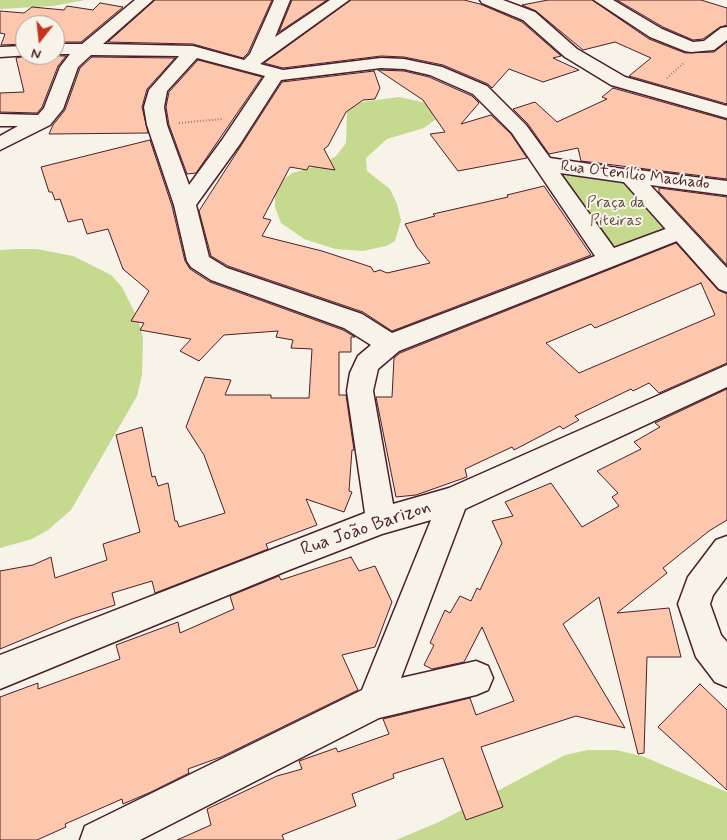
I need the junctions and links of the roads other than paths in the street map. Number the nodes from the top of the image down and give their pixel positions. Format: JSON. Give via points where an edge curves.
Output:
{"nodes":[{"id":1,"x":145,"y":0,"type":"edge"},
{"id":2,"x":282,"y":0,"type":"edge"},
{"id":3,"x":341,"y":0,"type":"edge"},
{"id":4,"x":488,"y":0,"type":"edge"},
{"id":5,"x":602,"y":0,"type":"edge"},
{"id":6,"x":727,"y":32,"type":"edge"},
{"id":7,"x":86,"y":48,"type":"junction"},
{"id":8,"x":65,"y":49,"type":"edge"},
{"id":9,"x":15,"y":51,"type":"edge"},
{"id":10,"x":192,"y":51,"type":"junction"},
{"id":11,"x":0,"y":52,"type":"edge"},
{"id":12,"x":252,"y":62,"type":"junction"},
{"id":13,"x":276,"y":74,"type":"junction"},
{"id":14,"x":727,"y":112,"type":"edge"},
{"id":15,"x":0,"y":120,"type":"edge"},
{"id":16,"x":43,"y":121,"type":"junction"},
{"id":17,"x":0,"y":144,"type":"edge"},
{"id":18,"x":544,"y":164,"type":"junction"},
{"id":19,"x":630,"y":176,"type":"junction"},
{"id":20,"x":727,"y":188,"type":"edge"},
{"id":21,"x":185,"y":205,"type":"junction"},
{"id":22,"x":679,"y":232,"type":"junction"},
{"id":23,"x":610,"y":258,"type":"junction"},
{"id":24,"x":727,"y":283,"type":"edge"},
{"id":25,"x":390,"y":344,"type":"junction"},
{"id":26,"x":727,"y":375,"type":"edge"},
{"id":27,"x":454,"y":500,"type":"junction"},
{"id":28,"x":381,"y":521,"type":"junction"},
{"id":29,"x":727,"y":550,"type":"edge"},
{"id":30,"x":727,"y":670,"type":"edge"},
{"id":31,"x":0,"y":672,"type":"edge"},
{"id":32,"x":476,"y":678,"type":"dead end"},
{"id":33,"x":375,"y":702,"type":"junction"},
{"id":34,"x":99,"y":840,"type":"edge"}],
"edges":[{"from":1,"to":7,"type":"street"},
{"from":2,"to":12,"type":"street"},
{"from":3,"to":12,"type":"street"},
{"from":4,"to":14,"type":"street","via":[[529,16],[571,53],[618,81]]},
{"from":5,"to":6,"type":"street","via":[[656,33],[696,47],[708,46]]},
{"from":7,"to":8,"type":"street"},
{"from":7,"to":10,"type":"street"},
{"from":7,"to":16,"type":"street","via":[[68,67],[52,110]]},
{"from":9,"to":11,"type":"street"},
{"from":10,"to":12,"type":"street"},
{"from":10,"to":21,"type":"street","via":[[161,86],[155,96],[154,107],[157,125]]},
{"from":12,"to":13,"type":"street"},
{"from":13,"to":18,"type":"street","via":[[298,75],[381,62],[436,71],[491,98]]},
{"from":13,"to":21,"type":"street"},
{"from":15,"to":16,"type":"street"},
{"from":16,"to":17,"type":"street"},
{"from":18,"to":19,"type":"street","name":"Rua Otenílio Machado"},
{"from":18,"to":23,"type":"street"},
{"from":19,"to":20,"type":"street","name":"Rua Otenílio Machado"},
{"from":19,"to":22,"type":"street"},
{"from":21,"to":25,"type":"street","via":[[196,255],[202,264],[219,274],[345,318]]},
{"from":22,"to":23,"type":"street"},
{"from":22,"to":24,"type":"street"},
{"from":23,"to":25,"type":"street"},
{"from":25,"to":28,"type":"street","via":[[367,363],[360,391]]},
{"from":26,"to":27,"type":"street","name":"Rua João Barizon"},
{"from":27,"to":28,"type":"street","name":"Rua João Barizon"},
{"from":27,"to":33,"type":"street"},
{"from":28,"to":31,"type":"street","name":"Rua João Barizon","via":[[280,558]]},
{"from":29,"to":30,"type":"street","via":[[699,588],[694,604],[708,645]]},
{"from":32,"to":33,"type":"street"},
{"from":33,"to":34,"type":"street"}]}
